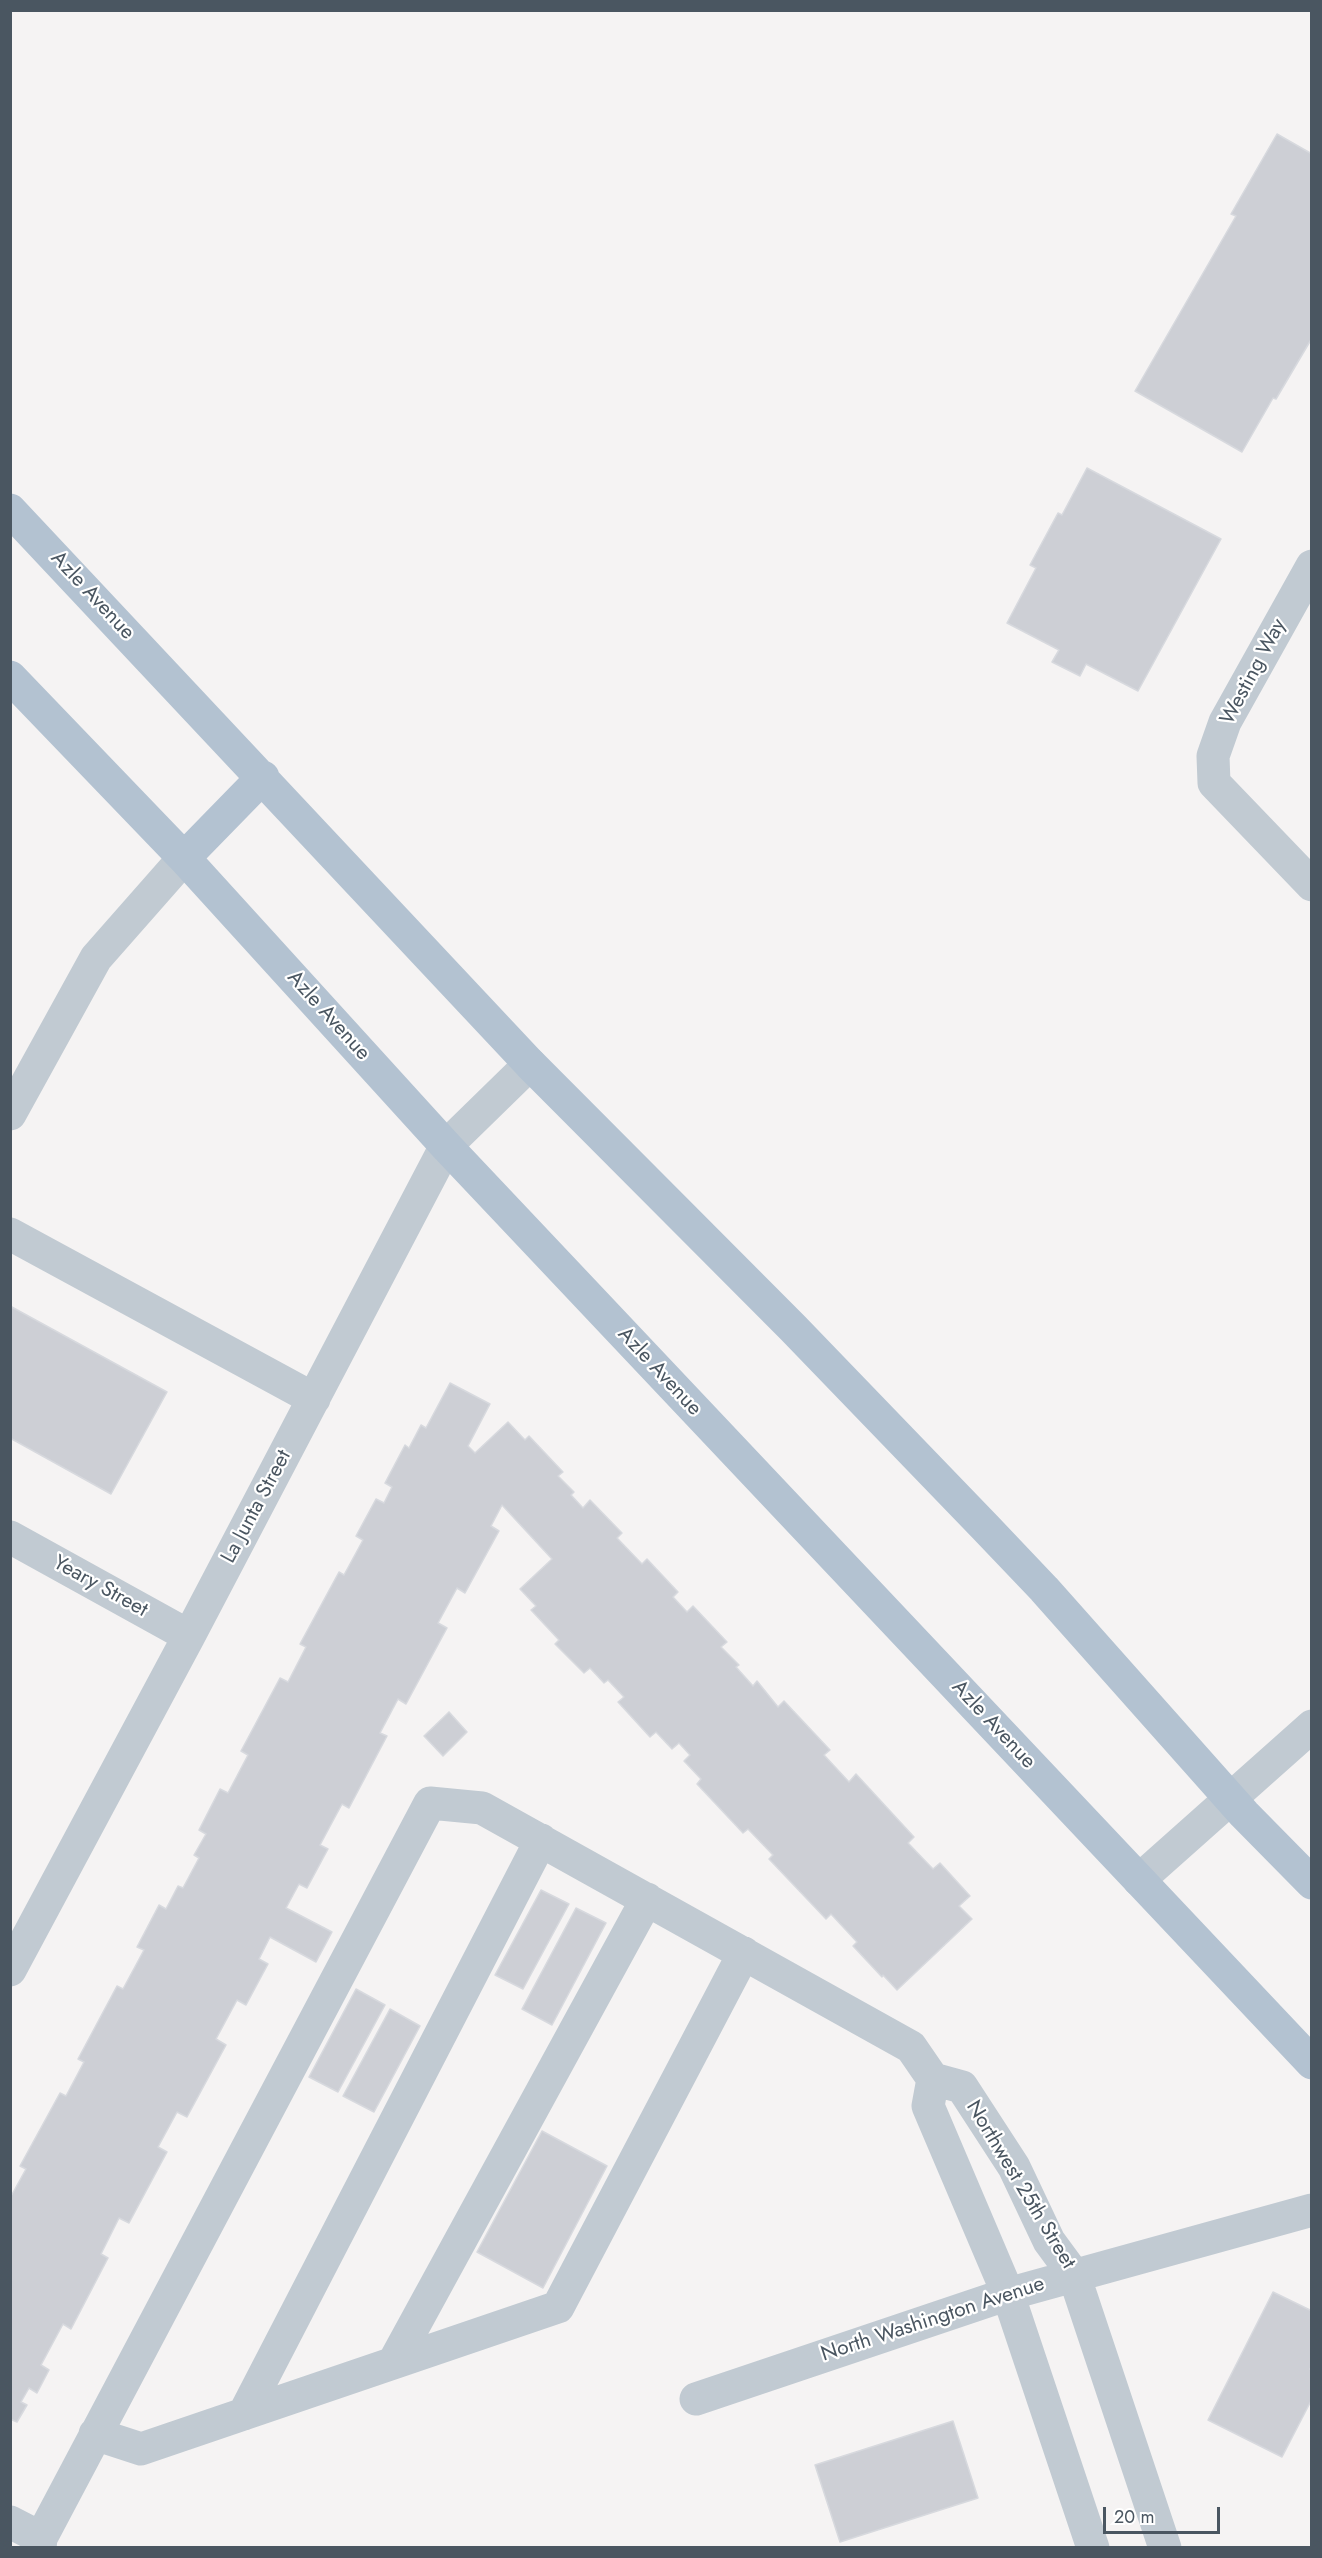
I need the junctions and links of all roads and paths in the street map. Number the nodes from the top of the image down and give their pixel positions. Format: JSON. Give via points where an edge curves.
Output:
{"nodes":[{"id":1,"x":10,"y":510,"type":"edge"},
{"id":2,"x":1311,"y":566,"type":"edge"},
{"id":3,"x":10,"y":677,"type":"edge"},
{"id":4,"x":263,"y":777,"type":"junction"},
{"id":5,"x":184,"y":858,"type":"junction"},
{"id":6,"x":1311,"y":885,"type":"edge"},
{"id":7,"x":530,"y":1064,"type":"junction"},
{"id":8,"x":10,"y":1114,"type":"edge"},
{"id":9,"x":446,"y":1146,"type":"junction"},
{"id":10,"x":10,"y":1234,"type":"edge"},
{"id":11,"x":314,"y":1399,"type":"junction"},
{"id":12,"x":10,"y":1537,"type":"edge"},
{"id":13,"x":189,"y":1636,"type":"junction"},
{"id":14,"x":1311,"y":1726,"type":"edge"},
{"id":15,"x":1231,"y":1799,"type":"junction"},
{"id":16,"x":541,"y":1840,"type":"junction"},
{"id":17,"x":1138,"y":1880,"type":"junction"},
{"id":18,"x":1311,"y":1883,"type":"edge"},
{"id":19,"x":647,"y":1899,"type":"junction"},
{"id":20,"x":744,"y":1953,"type":"junction"},
{"id":21,"x":10,"y":1970,"type":"edge"},
{"id":22,"x":1311,"y":2063,"type":"edge"},
{"id":23,"x":933,"y":2079,"type":"junction"},
{"id":24,"x":1311,"y":2210,"type":"edge"},
{"id":25,"x":1074,"y":2275,"type":"junction"},
{"id":26,"x":1008,"y":2294,"type":"junction"},
{"id":27,"x":394,"y":2362,"type":"junction"},
{"id":28,"x":696,"y":2399,"type":"dead end"},
{"id":29,"x":244,"y":2414,"type":"junction"},
{"id":30,"x":95,"y":2434,"type":"junction"},
{"id":31,"x":10,"y":2522,"type":"edge"},
{"id":32,"x":41,"y":2542,"type":"edge"},
{"id":33,"x":1093,"y":2547,"type":"edge"},
{"id":34,"x":1165,"y":2547,"type":"edge"}],
"edges":[{"from":1,"to":4,"type":"main road","name":"Azle Avenue"},
{"from":2,"to":6,"type":"street","name":"Westing Way","via":[[1225,722],[1213,756],[1214,783]]},
{"from":3,"to":5,"type":"main road","name":"Azle Avenue"},
{"from":4,"to":5,"type":"main road"},
{"from":4,"to":7,"type":"main road","name":"Azle Avenue"},
{"from":5,"to":8,"type":"street","via":[[96,958]]},
{"from":5,"to":9,"type":"main road","name":"Azle Avenue"},
{"from":7,"to":9,"type":"street","name":"La Junta Street"},
{"from":7,"to":15,"type":"main road","name":"Azle Avenue","via":[[922,1461],[1044,1589]]},
{"from":9,"to":11,"type":"street","name":"La Junta Street"},
{"from":9,"to":17,"type":"main road","name":"Azle Avenue"},
{"from":10,"to":11,"type":"street"},
{"from":11,"to":13,"type":"street","name":"La Junta Street"},
{"from":12,"to":13,"type":"street","name":"Yeary Street"},
{"from":13,"to":21,"type":"street","name":"La Junta Street"},
{"from":14,"to":15,"type":"street"},
{"from":15,"to":17,"type":"street"},
{"from":15,"to":18,"type":"main road","name":"Azle Avenue"},
{"from":16,"to":19,"type":"street"},
{"from":16,"to":29,"type":"street"},
{"from":16,"to":30,"type":"street","via":[[483,1808],[430,1803]]},
{"from":17,"to":22,"type":"main road","name":"Azle Avenue"},
{"from":19,"to":20,"type":"street"},
{"from":19,"to":27,"type":"street"},
{"from":20,"to":23,"type":"street","via":[[911,2046]]},
{"from":20,"to":27,"type":"street","via":[[558,2307]]},
{"from":23,"to":25,"type":"street","name":"Northwest 25th Street","via":[[962,2087],[1014,2167],[1049,2241]]},
{"from":23,"to":26,"type":"street","name":"Northwest 25th Street","via":[[928,2106]]},
{"from":24,"to":25,"type":"street","name":"North Washington Avenue"},
{"from":25,"to":26,"type":"street","name":"North Washington Avenue"},
{"from":25,"to":34,"type":"street","name":"Northwest 25th Street"},
{"from":26,"to":28,"type":"street","name":"North Washington Avenue"},
{"from":26,"to":33,"type":"street","name":"Northwest 25th Street"},
{"from":27,"to":29,"type":"street"},
{"from":29,"to":30,"type":"street","via":[[141,2449]]},
{"from":30,"to":32,"type":"street"},
{"from":31,"to":32,"type":"street"}]}
